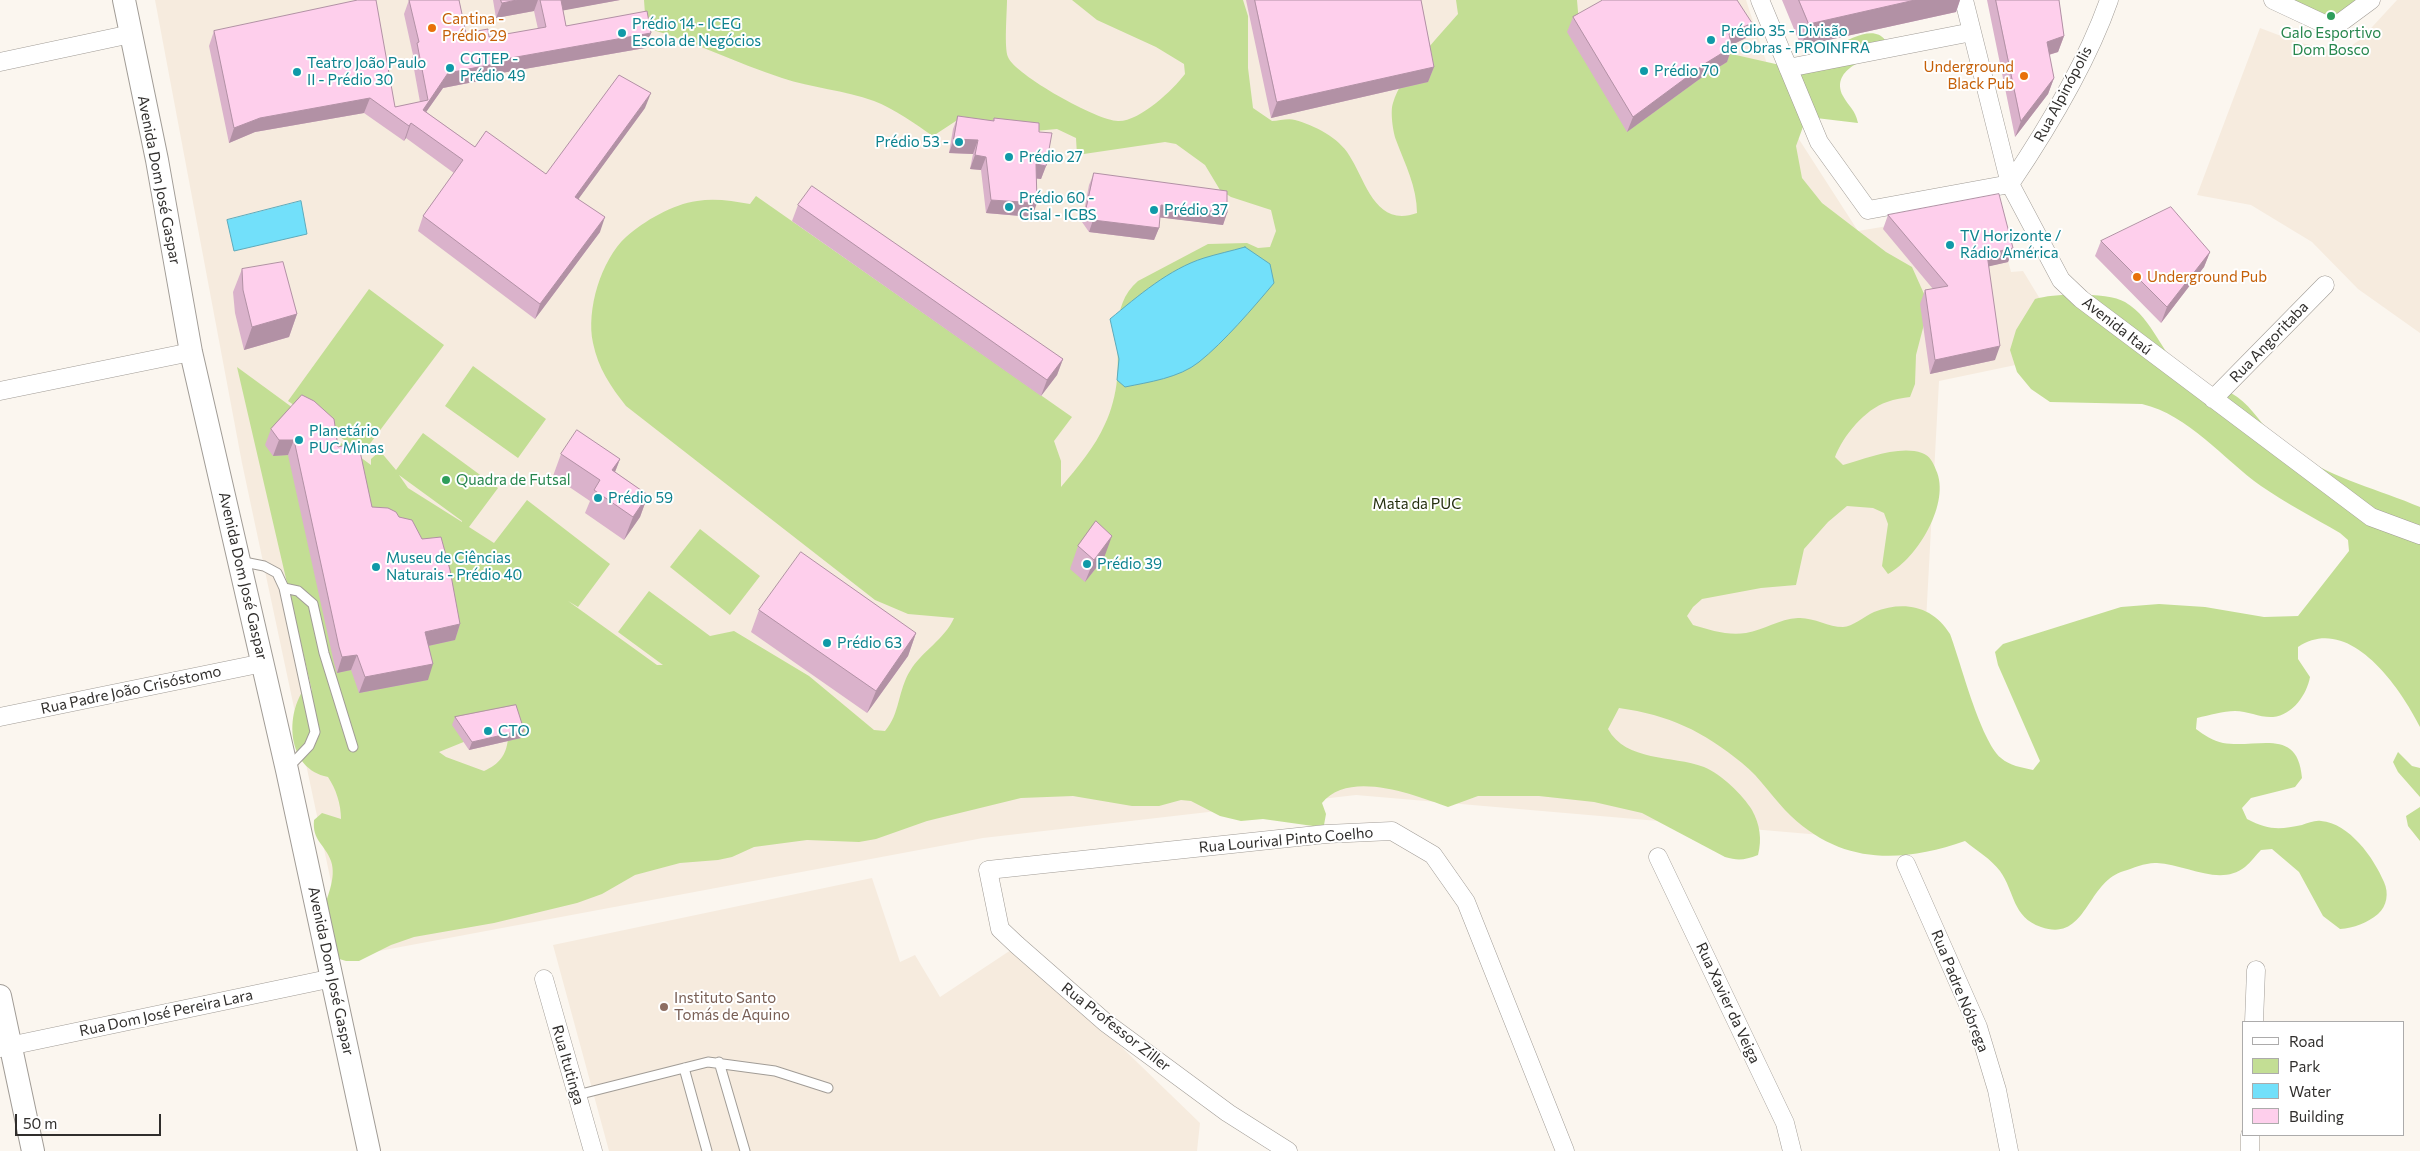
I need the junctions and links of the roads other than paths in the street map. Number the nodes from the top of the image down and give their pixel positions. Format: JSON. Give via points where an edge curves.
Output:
{"nodes":[{"id":1,"x":124,"y":0,"type":"edge"},
{"id":2,"x":1760,"y":0,"type":"edge"},
{"id":3,"x":1964,"y":0,"type":"edge"},
{"id":4,"x":2108,"y":0,"type":"edge"},
{"id":5,"x":2273,"y":0,"type":"edge"},
{"id":6,"x":2371,"y":0,"type":"edge"},
{"id":7,"x":1972,"y":32,"type":"junction"},
{"id":8,"x":131,"y":34,"type":"junction"},
{"id":9,"x":0,"y":62,"type":"edge"},
{"id":10,"x":1788,"y":68,"type":"junction"},
{"id":11,"x":2010,"y":184,"type":"junction"},
{"id":12,"x":2325,"y":285,"type":"dead end"},
{"id":13,"x":191,"y":352,"type":"junction"},
{"id":14,"x":0,"y":391,"type":"edge"},
{"id":15,"x":2213,"y":399,"type":"junction"},
{"id":16,"x":2420,"y":535,"type":"edge"},
{"id":17,"x":239,"y":561,"type":"junction"},
{"id":18,"x":284,"y":588,"type":"junction"},
{"id":19,"x":263,"y":663,"type":"junction"},
{"id":20,"x":0,"y":717,"type":"edge"},
{"id":21,"x":354,"y":747,"type":"dead end"},
{"id":22,"x":287,"y":770,"type":"junction"},
{"id":23,"x":1658,"y":856,"type":"dead end"},
{"id":24,"x":1906,"y":864,"type":"dead end"},
{"id":25,"x":988,"y":870,"type":"joint"},
{"id":26,"x":2256,"y":970,"type":"dead end"},
{"id":27,"x":333,"y":978,"type":"junction"},
{"id":28,"x":544,"y":979,"type":"dead end"},
{"id":29,"x":0,"y":996,"type":"edge"},
{"id":30,"x":2254,"y":1021,"type":"edge"},
{"id":31,"x":6,"y":1047,"type":"edge"},
{"id":32,"x":719,"y":1062,"type":"junction"},
{"id":33,"x":684,"y":1068,"type":"junction"},
{"id":34,"x":828,"y":1088,"type":"dead end"},
{"id":35,"x":577,"y":1095,"type":"junction"},
{"id":36,"x":2250,"y":1136,"type":"edge"},
{"id":37,"x":33,"y":1151,"type":"edge"},
{"id":38,"x":369,"y":1151,"type":"edge"},
{"id":39,"x":593,"y":1151,"type":"edge"},
{"id":40,"x":707,"y":1151,"type":"edge"},
{"id":41,"x":745,"y":1151,"type":"edge"},
{"id":42,"x":1288,"y":1151,"type":"edge"},
{"id":43,"x":1565,"y":1151,"type":"edge"},
{"id":44,"x":1792,"y":1151,"type":"edge"},
{"id":45,"x":2009,"y":1151,"type":"edge"},
{"id":46,"x":2250,"y":1151,"type":"edge"}],
"edges":[{"from":1,"to":8,"type":"street","name":"Avenida Dom José Gaspar"},
{"from":2,"to":10,"type":"street"},
{"from":3,"to":7,"type":"street","name":"Avenida Itaú"},
{"from":4,"to":11,"type":"street","name":"Rua Alpinópolis","via":[[2100,24],[2042,136]]},
{"from":5,"to":6,"type":"street","via":[[2333,28]]},
{"from":7,"to":10,"type":"street"},
{"from":7,"to":11,"type":"street","name":"Avenida Itaú"},
{"from":8,"to":9,"type":"street"},
{"from":8,"to":13,"type":"street","name":"Avenida Dom José Gaspar"},
{"from":10,"to":11,"type":"street","via":[[1819,142],[1868,210]]},
{"from":11,"to":15,"type":"street","name":"Avenida Itaú","via":[[2061,280],[2081,299]]},
{"from":12,"to":15,"type":"street","name":"Rua Angoritaba"},
{"from":13,"to":14,"type":"street"},
{"from":13,"to":17,"type":"street","name":"Avenida Dom José Gaspar"},
{"from":15,"to":16,"type":"street","name":"Avenida Itaú","via":[[2371,517]]},
{"from":17,"to":18,"type":"lane","via":[[264,566],[277,573]]},
{"from":17,"to":19,"type":"street","name":"Avenida Dom José Gaspar"},
{"from":18,"to":21,"type":"lane","via":[[298,591],[313,604],[324,653]]},
{"from":18,"to":22,"type":"lane","via":[[315,732],[309,746]]},
{"from":19,"to":20,"type":"street","name":"Rua Padre João Crisóstomo"},
{"from":19,"to":22,"type":"street","name":"Avenida Dom José Gaspar"},
{"from":22,"to":27,"type":"street","name":"Avenida Dom José Gaspar"},
{"from":23,"to":44,"type":"street","name":"Rua Xavier da Veiga","via":[[1785,1123]]},
{"from":24,"to":45,"type":"street","name":"Rua Padre Nóbrega","via":[[1978,1027],[1997,1090]]},
{"from":25,"to":42,"type":"street","name":"Rua Professor Ziller","via":[[1000,929],[1016,945],[1106,1023],[1228,1113]]},
{"from":25,"to":43,"type":"street","name":"Rua Lourival Pinto Coelho","via":[[1326,834],[1392,831],[1432,855],[1466,902]]},
{"from":26,"to":30,"type":"street"},
{"from":27,"to":31,"type":"street","name":"Rua Dom José Pereira Lara"},
{"from":27,"to":38,"type":"street","name":"Avenida Dom José Gaspar"},
{"from":28,"to":35,"type":"street","name":"Rua Itutinga"},
{"from":29,"to":31,"type":"street"},
{"from":31,"to":37,"type":"street"},
{"from":32,"to":33,"type":"lane"},
{"from":32,"to":34,"type":"lane","via":[[775,1071]]},
{"from":32,"to":41,"type":"lane"},
{"from":33,"to":35,"type":"lane"},
{"from":33,"to":40,"type":"lane"},
{"from":35,"to":39,"type":"street","name":"Rua Itutinga"},
{"from":36,"to":46,"type":"street"}]}
